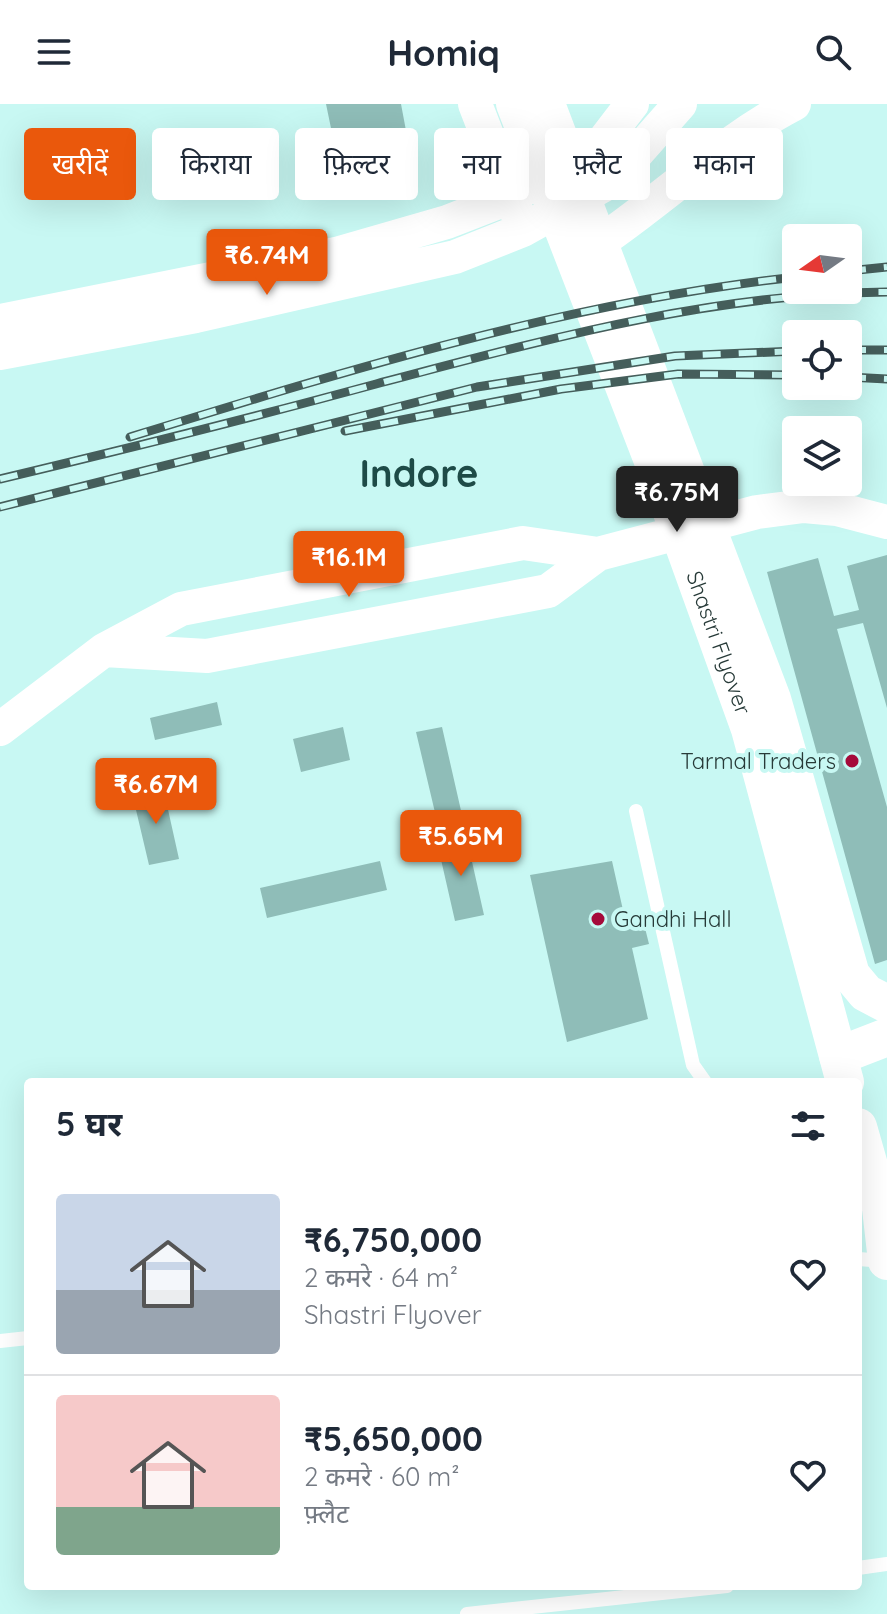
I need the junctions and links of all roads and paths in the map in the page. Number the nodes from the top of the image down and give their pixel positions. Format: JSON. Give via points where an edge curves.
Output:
{"nodes":[{"id":1,"x":475,"y":104,"type":"edge"},
{"id":2,"x":515,"y":104,"type":"edge"},
{"id":3,"x":546,"y":104,"type":"edge"},
{"id":4,"x":632,"y":104,"type":"edge"},
{"id":5,"x":680,"y":104,"type":"edge"},
{"id":6,"x":794,"y":104,"type":"edge"},
{"id":7,"x":484,"y":128,"type":"edge"},
{"id":8,"x":529,"y":187,"type":"edge"},
{"id":9,"x":503,"y":200,"type":"edge"},
{"id":10,"x":512,"y":200,"type":"edge"},
{"id":11,"x":523,"y":230,"type":"junction"},
{"id":12,"x":600,"y":242,"type":"junction"},
{"id":13,"x":346,"y":267,"type":"junction"},
{"id":14,"x":0,"y":321,"type":"edge"},
{"id":15,"x":0,"y":353,"type":"edge"},
{"id":16,"x":887,"y":522,"type":"edge"},
{"id":17,"x":598,"y":554,"type":"junction"},
{"id":18,"x":104,"y":650,"type":"junction"},
{"id":19,"x":0,"y":729,"type":"edge"},
{"id":20,"x":636,"y":811,"type":"dead end"},
{"id":21,"x":826,"y":948,"type":"junction"},
{"id":22,"x":887,"y":1004,"type":"edge"},
{"id":23,"x":887,"y":1037,"type":"edge"},
{"id":24,"x":842,"y":1069,"type":"edge"},
{"id":25,"x":702,"y":1078,"type":"edge"},
{"id":26,"x":862,"y":1139,"type":"edge"},
{"id":27,"x":884,"y":1203,"type":"edge"},
{"id":28,"x":862,"y":1259,"type":"edge"},
{"id":29,"x":887,"y":1261,"type":"edge"},
{"id":30,"x":24,"y":1338,"type":"edge"},
{"id":31,"x":0,"y":1341,"type":"edge"},
{"id":32,"x":887,"y":1564,"type":"edge"},
{"id":33,"x":862,"y":1567,"type":"edge"},
{"id":34,"x":690,"y":1590,"type":"edge"},
{"id":35,"x":467,"y":1614,"type":"edge"}],
"edges":[{"from":1,"to":7,"type":"street"},
{"from":2,"to":21,"type":"main road","name":"Shastri Flyover","via":[[660,479]]},
{"from":3,"to":12,"type":"main road","name":"Shastri Flyover"},
{"from":4,"to":8,"type":"street","via":[[599,147]]},
{"from":5,"to":11,"type":"street","via":[[613,180]]},
{"from":6,"to":12,"type":"street","via":[[694,169]]},
{"from":9,"to":13,"type":"street","via":[[393,241]]},
{"from":10,"to":11,"type":"street"},
{"from":11,"to":13,"type":"street","via":[[455,257]]},
{"from":12,"to":21,"type":"main road","name":"Shastri Flyover","via":[[772,699]]},
{"from":13,"to":14,"type":"street"},
{"from":13,"to":15,"type":"street","via":[[196,316]]},
{"from":16,"to":17,"type":"street","via":[[837,509],[781,508]]},
{"from":17,"to":18,"type":"street","via":[[523,543],[181,609]]},
{"from":17,"to":18,"type":"street","via":[[548,591],[207,656]]},
{"from":18,"to":19,"type":"street"},
{"from":20,"to":25,"type":"lane","via":[[693,1065]]},
{"from":21,"to":22,"type":"main road","name":"Shastri Flyover","via":[[866,993]]},
{"from":21,"to":24,"type":"main road","name":"Shastri Flyover"},
{"from":23,"to":24,"type":"main road"},
{"from":26,"to":27,"type":"main road"},
{"from":27,"to":29,"type":"main road"},
{"from":28,"to":29,"type":"lane"},
{"from":30,"to":31,"type":"lane"},
{"from":32,"to":33,"type":"lane"},
{"from":34,"to":35,"type":"lane"}]}
